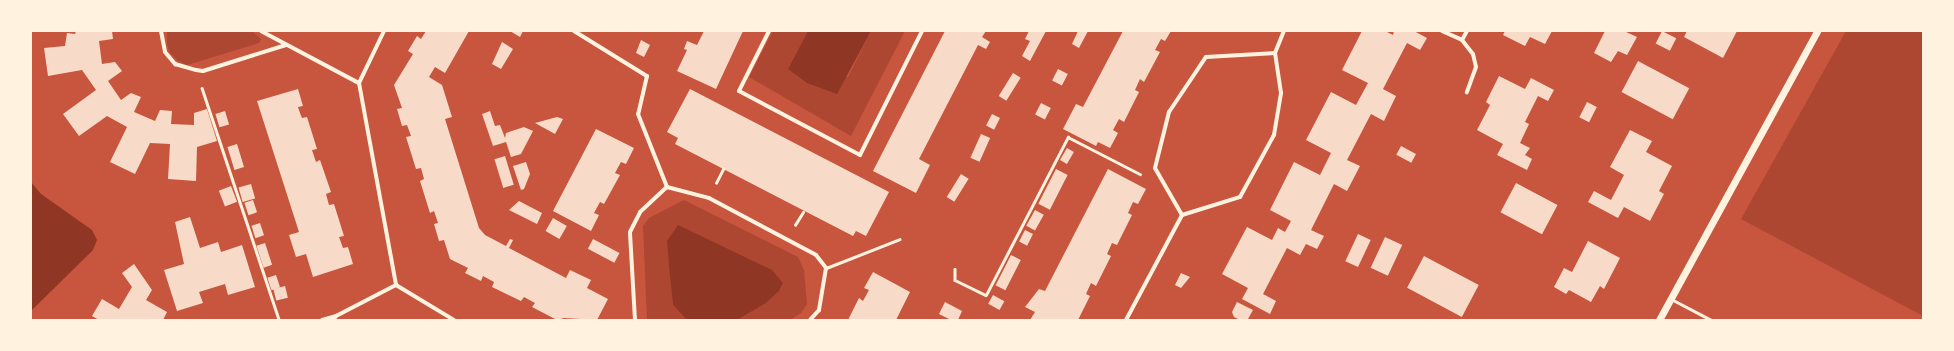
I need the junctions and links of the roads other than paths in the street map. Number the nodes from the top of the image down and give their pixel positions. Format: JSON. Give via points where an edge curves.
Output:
{"nodes":[{"id":1,"x":161,"y":31,"type":"edge"},
{"id":2,"x":260,"y":31,"type":"edge"},
{"id":3,"x":384,"y":31,"type":"edge"},
{"id":4,"x":574,"y":31,"type":"edge"},
{"id":5,"x":769,"y":31,"type":"edge"},
{"id":6,"x":922,"y":31,"type":"edge"},
{"id":7,"x":1284,"y":31,"type":"edge"},
{"id":8,"x":1442,"y":31,"type":"edge"},
{"id":9,"x":1467,"y":31,"type":"edge"},
{"id":10,"x":1817,"y":31,"type":"edge"},
{"id":11,"x":1462,"y":40,"type":"junction"},
{"id":12,"x":286,"y":45,"type":"junction"},
{"id":13,"x":1275,"y":52,"type":"junction"},
{"id":14,"x":359,"y":83,"type":"junction"},
{"id":15,"x":1467,"y":92,"type":"dead end"},
{"id":16,"x":667,"y":187,"type":"junction"},
{"id":17,"x":1182,"y":216,"type":"junction"},
{"id":18,"x":900,"y":240,"type":"dead end"},
{"id":19,"x":826,"y":268,"type":"junction"},
{"id":20,"x":396,"y":285,"type":"junction"},
{"id":21,"x":1671,"y":299,"type":"junction"},
{"id":22,"x":334,"y":318,"type":"edge"},
{"id":23,"x":322,"y":320,"type":"edge"},
{"id":24,"x":454,"y":320,"type":"edge"},
{"id":25,"x":635,"y":320,"type":"edge"},
{"id":26,"x":810,"y":320,"type":"edge"},
{"id":27,"x":1126,"y":320,"type":"edge"},
{"id":28,"x":1660,"y":320,"type":"edge"},
{"id":29,"x":1711,"y":320,"type":"edge"}],
"edges":[{"from":1,"to":12,"type":"street","via":[[165,52],[175,64],[204,71]]},
{"from":2,"to":12,"type":"street"},
{"from":3,"to":14,"type":"street"},
{"from":4,"to":16,"type":"street","via":[[647,76],[638,114]]},
{"from":5,"to":6,"type":"street","via":[[739,91],[860,155]]},
{"from":7,"to":13,"type":"street"},
{"from":8,"to":11,"type":"street"},
{"from":9,"to":11,"type":"street"},
{"from":10,"to":21,"type":"street"},
{"from":11,"to":15,"type":"street","via":[[1473,54],[1476,67]]},
{"from":12,"to":14,"type":"street"},
{"from":13,"to":17,"type":"street","via":[[1281,92],[1274,134],[1240,197]]},
{"from":13,"to":17,"type":"street","via":[[1206,58],[1169,112],[1155,168]]},
{"from":14,"to":20,"type":"street"},
{"from":16,"to":19,"type":"street","via":[[709,198],[816,255]]},
{"from":16,"to":25,"type":"street","via":[[640,212],[630,232]]},
{"from":17,"to":27,"type":"street"},
{"from":18,"to":19,"type":"lane"},
{"from":19,"to":26,"type":"street","via":[[819,310]]},
{"from":20,"to":22,"type":"street"},
{"from":20,"to":24,"type":"street"},
{"from":21,"to":28,"type":"street"},
{"from":21,"to":29,"type":"lane"},
{"from":22,"to":23,"type":"street"}]}
